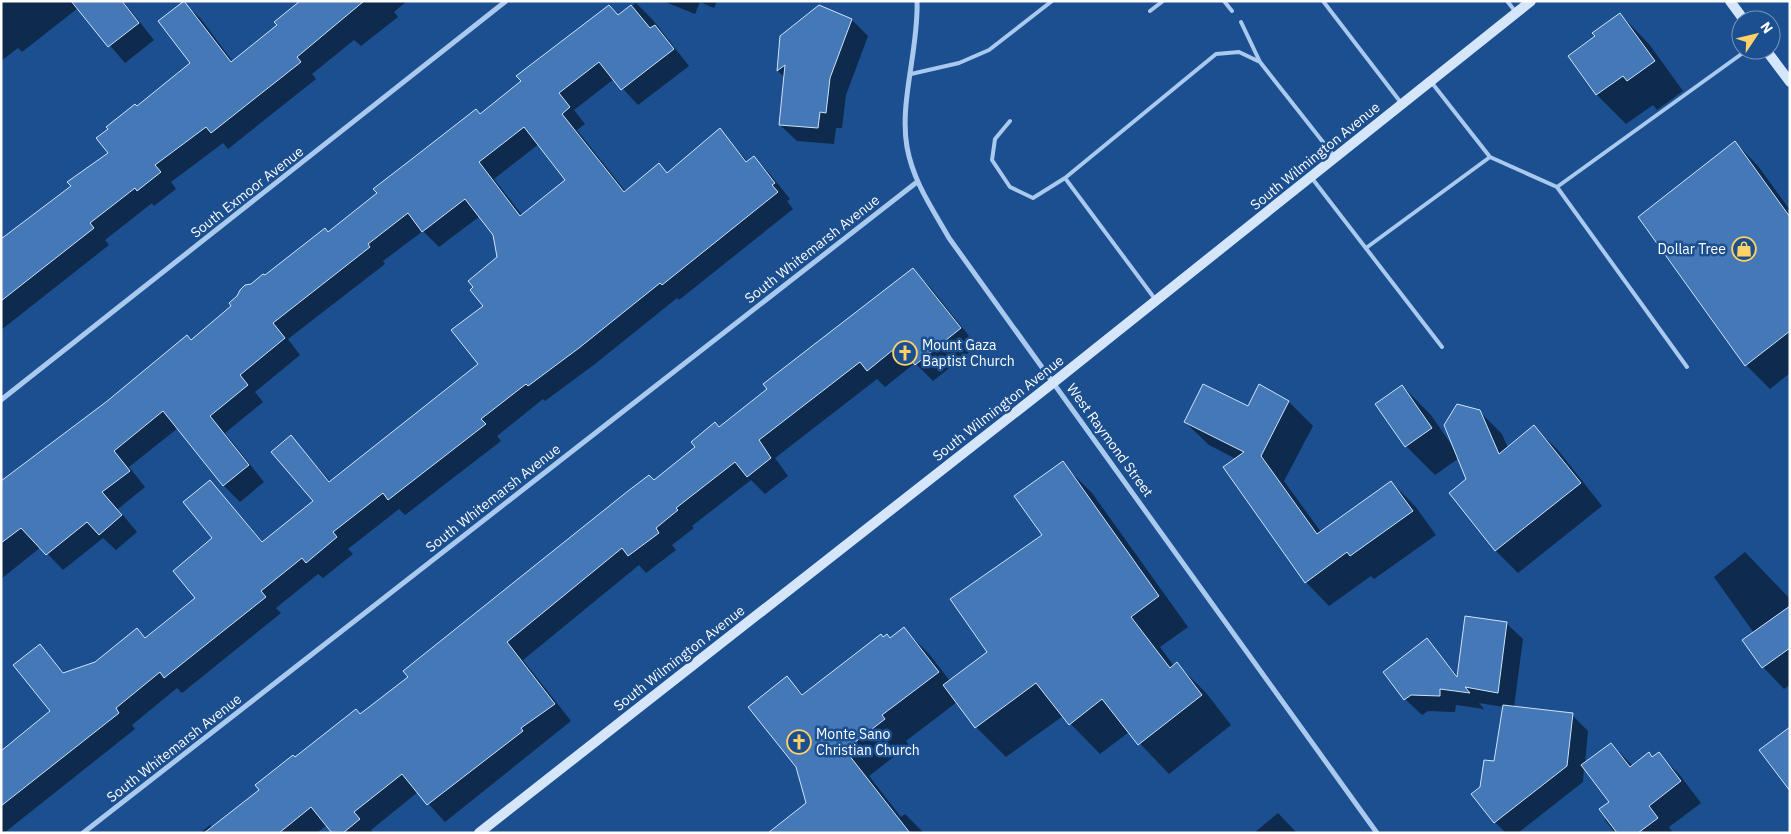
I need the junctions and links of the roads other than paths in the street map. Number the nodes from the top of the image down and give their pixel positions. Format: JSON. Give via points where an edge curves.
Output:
{"nodes":[{"id":1,"x":506,"y":1,"type":"edge"},
{"id":2,"x":917,"y":1,"type":"edge"},
{"id":3,"x":1052,"y":1,"type":"edge"},
{"id":4,"x":1163,"y":1,"type":"edge"},
{"id":5,"x":1224,"y":1,"type":"edge"},
{"id":6,"x":1323,"y":1,"type":"edge"},
{"id":7,"x":1508,"y":1,"type":"edge"},
{"id":8,"x":1531,"y":1,"type":"edge"},
{"id":9,"x":1232,"y":11,"type":"dead end"},
{"id":10,"x":1150,"y":12,"type":"dead end"},
{"id":11,"x":1516,"y":13,"type":"junction"},
{"id":12,"x":1241,"y":22,"type":"dead end"},
{"id":13,"x":1733,"y":60,"type":"edge"},
{"id":14,"x":1774,"y":60,"type":"edge"},
{"id":15,"x":1260,"y":62,"type":"junction"},
{"id":16,"x":911,"y":74,"type":"junction"},
{"id":17,"x":1430,"y":82,"type":"junction"},
{"id":18,"x":1790,"y":82,"type":"edge"},
{"id":19,"x":1402,"y":104,"type":"junction"},
{"id":20,"x":1010,"y":121,"type":"dead end"},
{"id":21,"x":1490,"y":157,"type":"junction"},
{"id":22,"x":1335,"y":158,"type":"junction"},
{"id":23,"x":1311,"y":177,"type":"junction"},
{"id":24,"x":1065,"y":178,"type":"junction"},
{"id":25,"x":917,"y":182,"type":"junction"},
{"id":26,"x":1557,"y":187,"type":"junction"},
{"id":27,"x":1366,"y":248,"type":"junction"},
{"id":28,"x":1156,"y":301,"type":"junction"},
{"id":29,"x":1442,"y":347,"type":"dead end"},
{"id":30,"x":1687,"y":367,"type":"dead end"},
{"id":31,"x":1054,"y":382,"type":"junction"},
{"id":32,"x":1,"y":400,"type":"edge"},
{"id":33,"x":83,"y":833,"type":"edge"},
{"id":34,"x":479,"y":833,"type":"edge"},
{"id":35,"x":1377,"y":833,"type":"edge"}],
"edges":[{"from":1,"to":32,"type":"street","name":"South Exmoor Avenue"},
{"from":2,"to":16,"type":"street","name":"West Raymond Street"},
{"from":3,"to":16,"type":"lane","via":[[990,50]]},
{"from":4,"to":10,"type":"lane"},
{"from":5,"to":9,"type":"lane"},
{"from":6,"to":19,"type":"lane"},
{"from":7,"to":11,"type":"lane"},
{"from":8,"to":11,"type":"main road","name":"South Wilmington Avenue"},
{"from":11,"to":17,"type":"main road","name":"South Wilmington Avenue"},
{"from":12,"to":15,"type":"lane"},
{"from":13,"to":26,"type":"lane"},
{"from":14,"to":18,"type":"main road"},
{"from":15,"to":22,"type":"lane"},
{"from":15,"to":24,"type":"lane","via":[[1239,52],[1216,54]]},
{"from":16,"to":25,"type":"street","name":"West Raymond Street","via":[[907,146]]},
{"from":17,"to":19,"type":"main road","name":"South Wilmington Avenue"},
{"from":17,"to":21,"type":"lane"},
{"from":19,"to":22,"type":"main road","name":"South Wilmington Avenue"},
{"from":20,"to":24,"type":"lane","via":[[995,139],[992,160],[1010,187],[1033,198]]},
{"from":21,"to":26,"type":"lane"},
{"from":21,"to":27,"type":"lane"},
{"from":22,"to":23,"type":"main road","name":"South Wilmington Avenue"},
{"from":23,"to":27,"type":"lane"},
{"from":23,"to":28,"type":"main road","name":"South Wilmington Avenue"},
{"from":24,"to":28,"type":"lane"},
{"from":25,"to":31,"type":"street","name":"West Raymond Street","via":[[949,238]]},
{"from":25,"to":33,"type":"street","name":"South Whitemarsh Avenue"},
{"from":26,"to":30,"type":"lane"},
{"from":27,"to":29,"type":"lane"},
{"from":28,"to":31,"type":"main road","name":"South Wilmington Avenue"},
{"from":31,"to":34,"type":"main road","name":"South Wilmington Avenue"},
{"from":31,"to":35,"type":"street","name":"West Raymond Street"}]}
